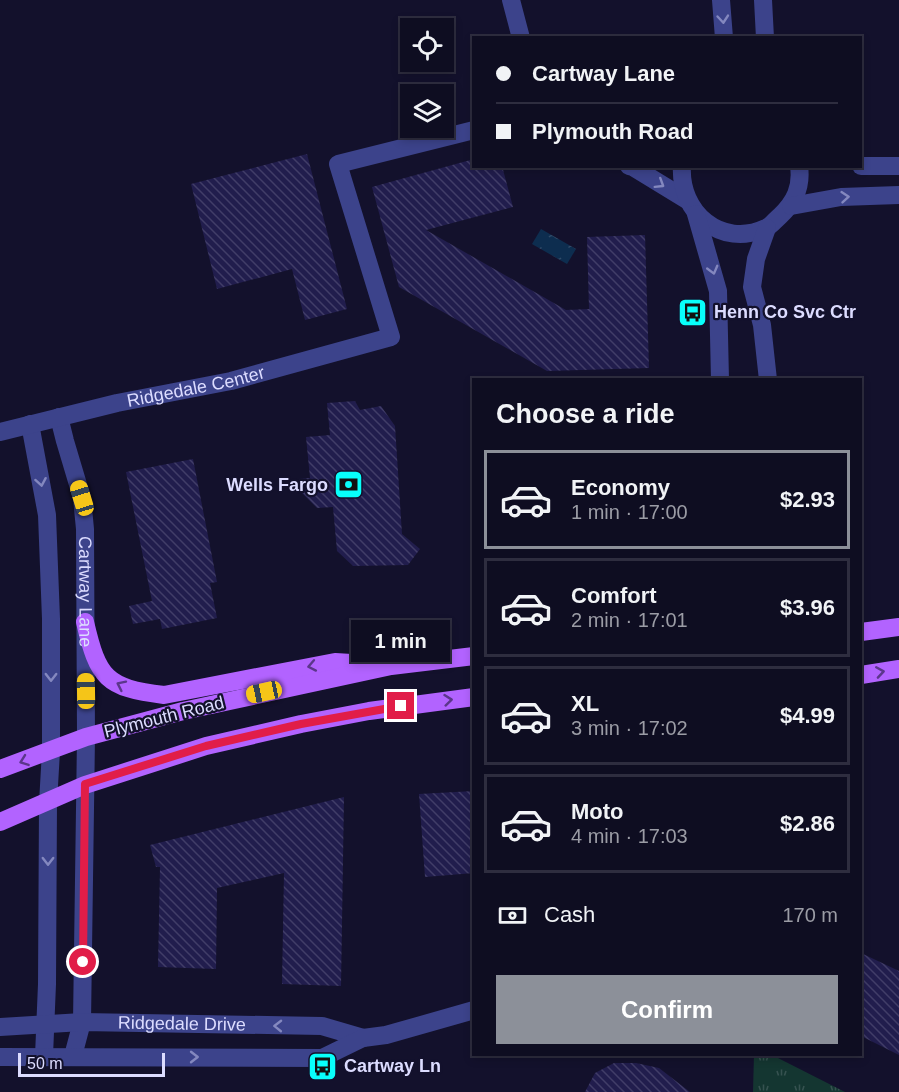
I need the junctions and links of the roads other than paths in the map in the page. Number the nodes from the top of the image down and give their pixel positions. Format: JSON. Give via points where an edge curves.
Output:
{"nodes":[{"id":1,"x":511,"y":0,"type":"edge"},
{"id":2,"x":721,"y":0,"type":"edge"},
{"id":3,"x":763,"y":0,"type":"edge"},
{"id":4,"x":520,"y":36,"type":"edge"},
{"id":5,"x":724,"y":36,"type":"edge"},
{"id":6,"x":765,"y":36,"type":"edge"},
{"id":7,"x":472,"y":130,"type":"edge"},
{"id":8,"x":862,"y":166,"type":"edge"},
{"id":9,"x":899,"y":166,"type":"edge"},
{"id":10,"x":633,"y":168,"type":"edge"},
{"id":11,"x":682,"y":168,"type":"edge"},
{"id":12,"x":799,"y":168,"type":"edge"},
{"id":13,"x":899,"y":195,"type":"edge"},
{"id":14,"x":791,"y":206,"type":"junction"},
{"id":15,"x":691,"y":207,"type":"junction"},
{"id":16,"x":767,"y":228,"type":"junction"},
{"id":17,"x":720,"y":378,"type":"edge"},
{"id":18,"x":768,"y":378,"type":"edge"},
{"id":19,"x":60,"y":417,"type":"junction"},
{"id":20,"x":30,"y":424,"type":"junction"},
{"id":21,"x":0,"y":432,"type":"edge"},
{"id":22,"x":85,"y":622,"type":"junction"},
{"id":23,"x":899,"y":627,"type":"edge"},
{"id":24,"x":862,"y":632,"type":"edge"},
{"id":25,"x":472,"y":656,"type":"edge"},
{"id":26,"x":391,"y":666,"type":"junction"},
{"id":27,"x":899,"y":669,"type":"edge"},
{"id":28,"x":862,"y":675,"type":"edge"},
{"id":29,"x":472,"y":697,"type":"edge"},
{"id":30,"x":86,"y":737,"type":"junction"},
{"id":31,"x":51,"y":751,"type":"junction"},
{"id":32,"x":0,"y":770,"type":"edge"},
{"id":33,"x":85,"y":784,"type":"junction"},
{"id":34,"x":48,"y":802,"type":"junction"},
{"id":35,"x":0,"y":822,"type":"edge"},
{"id":36,"x":472,"y":1011,"type":"edge"},
{"id":37,"x":82,"y":1022,"type":"junction"},
{"id":38,"x":46,"y":1023,"type":"junction"},
{"id":39,"x":0,"y":1027,"type":"edge"},
{"id":40,"x":363,"y":1038,"type":"junction"},
{"id":41,"x":44,"y":1056,"type":"junction"},
{"id":42,"x":73,"y":1056,"type":"junction"},
{"id":43,"x":0,"y":1057,"type":"edge"}],
"edges":[{"from":1,"to":4,"type":"street"},
{"from":2,"to":5,"type":"street","one_way":true},
{"from":3,"to":6,"type":"street"},
{"from":7,"to":19,"type":"street","name":"Ridgedale Center","via":[[338,164],[391,337],[231,381]]},
{"from":8,"to":9,"type":"street"},
{"from":10,"to":15,"type":"street","one_way":true},
{"from":11,"to":15,"type":"street","via":[[683,189]]},
{"from":12,"to":14,"type":"street","via":[[798,191]]},
{"from":14,"to":13,"type":"street","one_way":true,"via":[[841,197]]},
{"from":14,"to":16,"type":"street"},
{"from":15,"to":16,"type":"street","via":[[714,228],[734,234]]},
{"from":15,"to":17,"type":"street","one_way":true,"via":[[718,291]]},
{"from":16,"to":18,"type":"street","via":[[756,259],[752,287],[762,325]]},
{"from":19,"to":20,"type":"street","name":"Ridgedale Center"},
{"from":19,"to":22,"type":"street","name":"Cartway Lane","via":[[82,498]]},
{"from":20,"to":21,"type":"street","name":"Ridgedale Center"},
{"from":20,"to":31,"type":"street","name":"Cartway Lane","one_way":true,"via":[[47,515]]},
{"from":26,"to":22,"type":"main road","one_way":true,"via":[[335,662],[164,694],[138,692],[117,685],[102,671],[92,653]]},
{"from":22,"to":30,"type":"street","name":"Cartway Lane"},
{"from":23,"to":24,"type":"main road"},
{"from":25,"to":26,"type":"main road","name":"Plymouth Road"},
{"from":26,"to":30,"type":"main road","name":"Plymouth Road","via":[[183,711]]},
{"from":28,"to":27,"type":"main road","one_way":true},
{"from":33,"to":29,"type":"main road","one_way":true,"via":[[206,746],[301,724]]},
{"from":30,"to":31,"type":"main road","name":"Plymouth Road"},
{"from":30,"to":33,"type":"street","name":"Cartway Lane"},
{"from":31,"to":32,"type":"main road","name":"Plymouth Road","one_way":true},
{"from":31,"to":34,"type":"street","name":"Cartway Lane"},
{"from":33,"to":34,"type":"main road"},
{"from":33,"to":37,"type":"street","name":"Cartway Lane"},
{"from":34,"to":35,"type":"main road"},
{"from":34,"to":38,"type":"street","name":"Cartway Lane","one_way":true},
{"from":36,"to":40,"type":"street","name":"Ridgedale Drive"},
{"from":37,"to":38,"type":"street","name":"Ridgedale Drive"},
{"from":40,"to":37,"type":"street","name":"Ridgedale Drive","one_way":true,"via":[[322,1026]]},
{"from":37,"to":42,"type":"street","name":"Cartway Lane"},
{"from":38,"to":39,"type":"street","name":"Ridgedale Drive"},
{"from":38,"to":41,"type":"street","name":"Cartway Lane"},
{"from":42,"to":40,"type":"street","name":"Ridgedale Drive","one_way":true,"via":[[322,1058]]},
{"from":41,"to":42,"type":"street","name":"Ridgedale Drive"},
{"from":41,"to":43,"type":"street","name":"Ridgedale Drive"}]}
